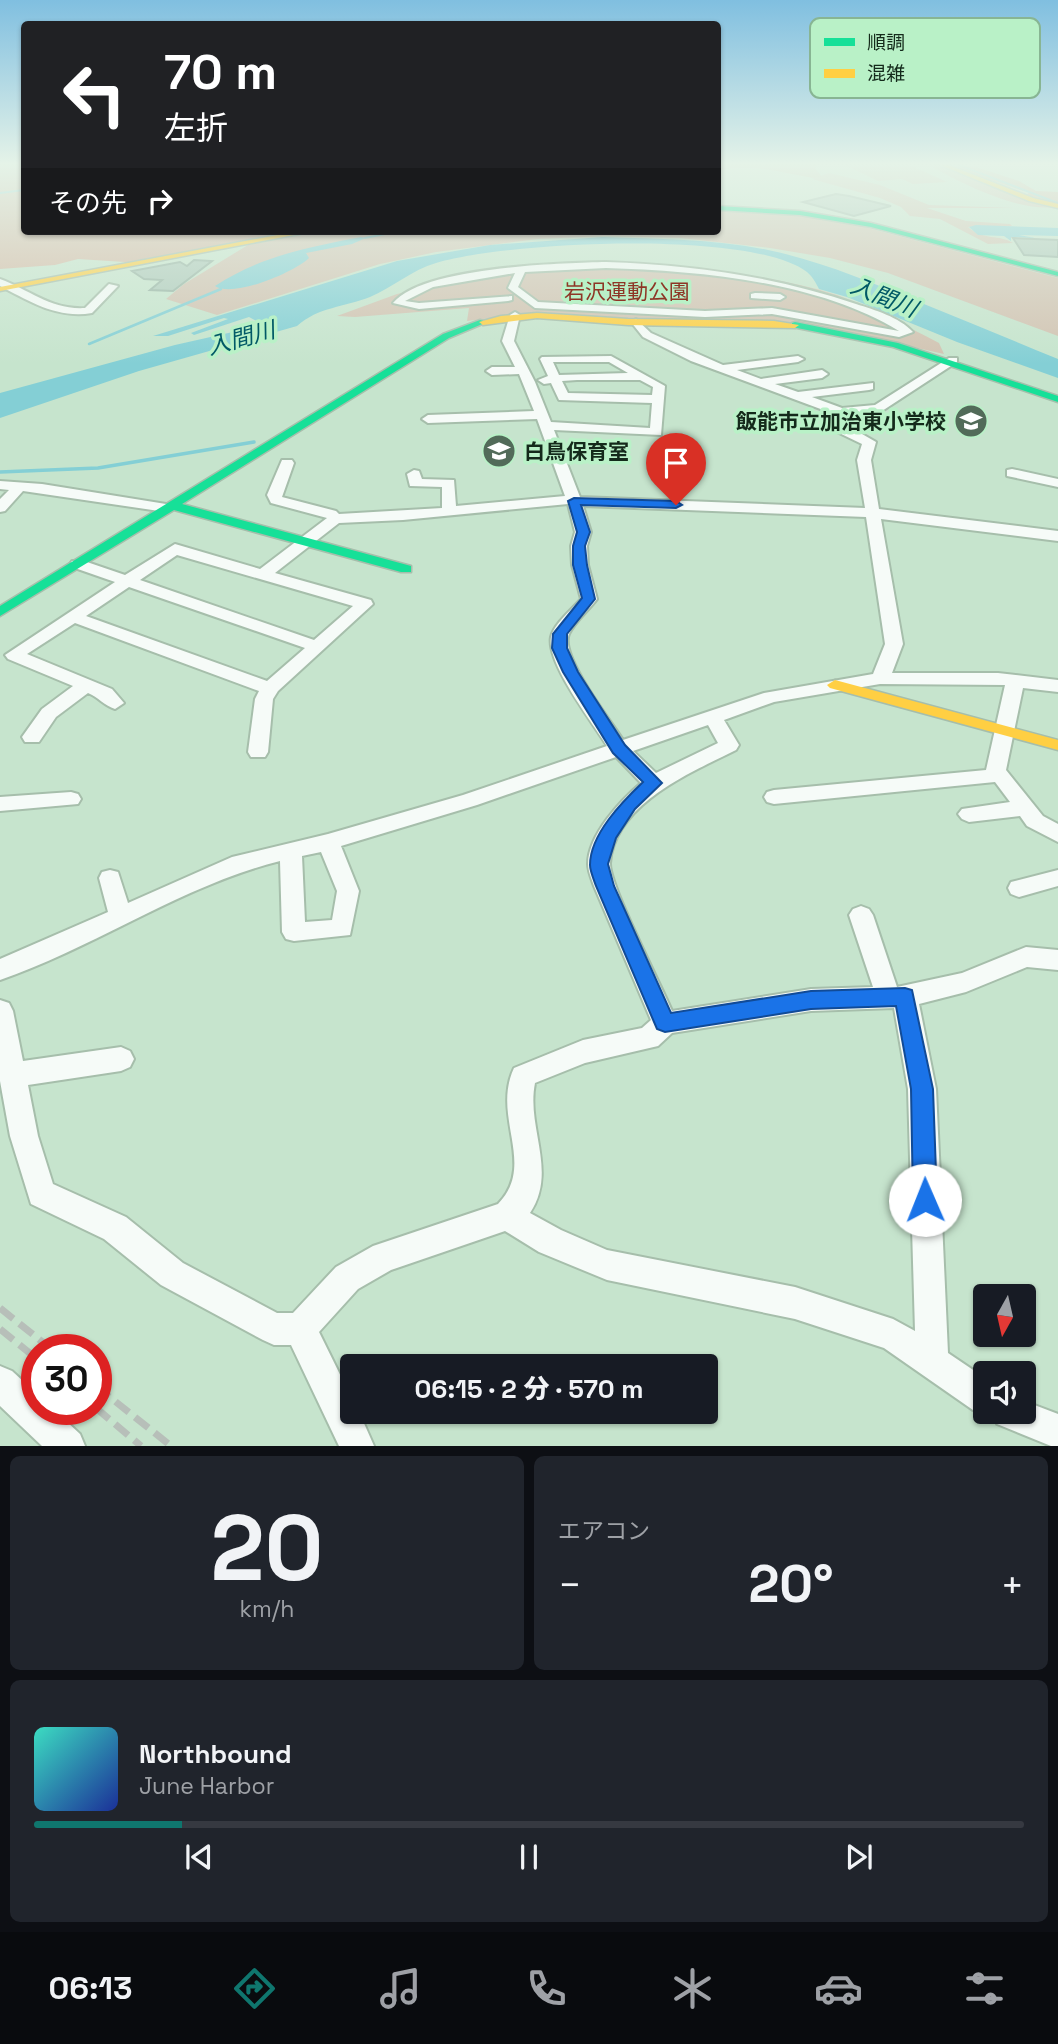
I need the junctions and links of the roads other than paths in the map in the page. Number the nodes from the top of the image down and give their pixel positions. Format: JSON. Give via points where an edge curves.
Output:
{"nodes":[{"id":1,"x":886,"y":229,"type":"edge"},
{"id":2,"x":290,"y":235,"type":"edge"},
{"id":3,"x":521,"y":270,"type":"junction"},
{"id":4,"x":1058,"y":274,"type":"edge"},
{"id":5,"x":773,"y":283,"type":"junction"},
{"id":6,"x":4,"y":286,"type":"edge"},
{"id":7,"x":113,"y":286,"type":"dead end"},
{"id":8,"x":755,"y":296,"type":"dead end"},
{"id":9,"x":516,"y":297,"type":"junction"},
{"id":10,"x":775,"y":297,"type":"junction"},
{"id":11,"x":777,"y":312,"type":"junction"},
{"id":12,"x":515,"y":315,"type":"junction"},
{"id":13,"x":636,"y":322,"type":"junction"},
{"id":14,"x":798,"y":359,"type":"dead end"},
{"id":15,"x":953,"y":360,"type":"junction"},
{"id":16,"x":722,"y":369,"type":"junction"},
{"id":17,"x":492,"y":371,"type":"dead end"},
{"id":18,"x":822,"y":374,"type":"dead end"},
{"id":19,"x":525,"y":376,"type":"junction"},
{"id":20,"x":644,"y":377,"type":"junction"},
{"id":21,"x":555,"y":379,"type":"junction"},
{"id":22,"x":760,"y":382,"type":"junction"},
{"id":23,"x":869,"y":386,"type":"dead end"},
{"id":24,"x":797,"y":396,"type":"junction"},
{"id":25,"x":659,"y":399,"type":"junction"},
{"id":26,"x":1058,"y":399,"type":"edge"},
{"id":27,"x":841,"y":412,"type":"junction"},
{"id":28,"x":428,"y":419,"type":"dead end"},
{"id":29,"x":543,"y":421,"type":"junction"},
{"id":30,"x":287,"y":463,"type":"dead end"},
{"id":31,"x":1012,"y":473,"type":"dead end"},
{"id":32,"x":414,"y":474,"type":"dead end"},
{"id":33,"x":1058,"y":482,"type":"edge"},
{"id":34,"x":0,"y":485,"type":"edge"},
{"id":35,"x":20,"y":486,"type":"junction"},
{"id":36,"x":574,"y":500,"type":"junction"},
{"id":37,"x":169,"y":506,"type":"junction"},
{"id":38,"x":0,"y":508,"type":"edge"},
{"id":39,"x":449,"y":511,"type":"junction"},
{"id":40,"x":872,"y":513,"type":"junction"},
{"id":41,"x":335,"y":519,"type":"junction"},
{"id":42,"x":1058,"y":536,"type":"edge"},
{"id":43,"x":305,"y":541,"type":"junction"},
{"id":44,"x":78,"y":564,"type":"junction"},
{"id":45,"x":406,"y":569,"type":"dead end"},
{"id":46,"x":263,"y":574,"type":"junction"},
{"id":47,"x":128,"y":581,"type":"junction"},
{"id":48,"x":0,"y":612,"type":"edge"},
{"id":49,"x":73,"y":617,"type":"junction"},
{"id":50,"x":316,"y":646,"type":"junction"},
{"id":51,"x":7,"y":660,"type":"edge"},
{"id":52,"x":880,"y":678,"type":"junction"},
{"id":53,"x":1015,"y":681,"type":"junction"},
{"id":54,"x":86,"y":685,"type":"junction"},
{"id":55,"x":835,"y":685,"type":"junction"},
{"id":56,"x":1058,"y":686,"type":"edge"},
{"id":57,"x":270,"y":688,"type":"junction"},
{"id":58,"x":115,"y":703,"type":"dead end"},
{"id":59,"x":713,"y":719,"type":"junction"},
{"id":60,"x":1003,"y":730,"type":"junction"},
{"id":61,"x":32,"y":737,"type":"dead end"},
{"id":62,"x":1058,"y":746,"type":"edge"},
{"id":63,"x":619,"y":749,"type":"junction"},
{"id":64,"x":258,"y":752,"type":"dead end"},
{"id":65,"x":995,"y":773,"type":"junction"},
{"id":66,"x":654,"y":783,"type":"junction"},
{"id":67,"x":774,"y":797,"type":"dead end"},
{"id":68,"x":71,"y":799,"type":"dead end"},
{"id":69,"x":0,"y":804,"type":"edge"},
{"id":70,"x":1025,"y":808,"type":"junction"},
{"id":71,"x":969,"y":814,"type":"dead end"},
{"id":72,"x":1058,"y":834,"type":"edge"},
{"id":73,"x":328,"y":842,"type":"junction"},
{"id":74,"x":292,"y":849,"type":"junction"},
{"id":75,"x":110,"y":878,"type":"dead end"},
{"id":76,"x":1058,"y":878,"type":"edge"},
{"id":77,"x":1019,"y":888,"type":"dead end"},
{"id":78,"x":120,"y":915,"type":"junction"},
{"id":79,"x":861,"y":915,"type":"dead end"},
{"id":80,"x":1058,"y":960,"type":"edge"},
{"id":81,"x":0,"y":970,"type":"edge"},
{"id":82,"x":897,"y":996,"type":"junction"},
{"id":83,"x":0,"y":1012,"type":"edge"},
{"id":84,"x":665,"y":1023,"type":"junction"},
{"id":85,"x":121,"y":1059,"type":"dead end"},
{"id":86,"x":11,"y":1075,"type":"junction"},
{"id":87,"x":506,"y":1216,"type":"junction"},
{"id":88,"x":300,"y":1329,"type":"junction"},
{"id":89,"x":932,"y":1362,"type":"junction"},
{"id":90,"x":0,"y":1383,"type":"edge"},
{"id":91,"x":973,"y":1390,"type":"edge"},
{"id":92,"x":1036,"y":1422,"type":"edge"},
{"id":93,"x":1058,"y":1431,"type":"edge"},
{"id":94,"x":68,"y":1446,"type":"edge"},
{"id":95,"x":358,"y":1446,"type":"edge"}],
"edges":[{"from":1,"to":4,"type":"street"},
{"from":2,"to":6,"type":"street"},
{"from":3,"to":5,"type":"street","via":[[644,267]]},
{"from":3,"to":9,"type":"street","via":[[513,288]]},
{"from":3,"to":9,"type":"street","via":[[435,285],[404,294],[398,303],[419,306]]},
{"from":5,"to":10,"type":"street"},
{"from":5,"to":11,"type":"street","via":[[851,305],[908,333],[868,332]]},
{"from":6,"to":7,"type":"street","via":[[67,312],[88,311]]},
{"from":8,"to":10,"type":"street"},
{"from":9,"to":11,"type":"street","via":[[535,305],[576,308]]},
{"from":10,"to":11,"type":"street"},
{"from":12,"to":13,"type":"street"},
{"from":12,"to":19,"type":"street","via":[[508,341]]},
{"from":12,"to":37,"type":"street","via":[[446,336]]},
{"from":13,"to":15,"type":"street","via":[[736,321],[794,326],[893,343]]},
{"from":13,"to":16,"type":"street","via":[[647,335]]},
{"from":14,"to":16,"type":"street"},
{"from":15,"to":26,"type":"street"},
{"from":15,"to":27,"type":"street","via":[[878,408]]},
{"from":16,"to":22,"type":"street"},
{"from":17,"to":19,"type":"street"},
{"from":18,"to":22,"type":"street"},
{"from":19,"to":21,"type":"street"},
{"from":19,"to":29,"type":"street"},
{"from":20,"to":21,"type":"street"},
{"from":20,"to":21,"type":"street","via":[[611,359],[546,359]]},
{"from":20,"to":25,"type":"street","via":[[659,386]]},
{"from":21,"to":25,"type":"street","via":[[563,397]]},
{"from":22,"to":24,"type":"street"},
{"from":23,"to":24,"type":"street"},
{"from":24,"to":27,"type":"street"},
{"from":25,"to":29,"type":"street","via":[[656,432]]},
{"from":27,"to":40,"type":"street","via":[[835,422],[838,427],[869,442],[864,460]]},
{"from":28,"to":29,"type":"street"},
{"from":29,"to":36,"type":"street"},
{"from":30,"to":41,"type":"street","via":[[276,500],[331,514]]},
{"from":31,"to":33,"type":"street"},
{"from":32,"to":39,"type":"street","via":[[415,483],[449,483]]},
{"from":34,"to":35,"type":"street"},
{"from":35,"to":37,"type":"street"},
{"from":35,"to":38,"type":"street"},
{"from":36,"to":39,"type":"street"},
{"from":36,"to":40,"type":"street"},
{"from":36,"to":63,"type":"street","via":[[583,532],[580,565],[589,599],[560,634],[559,648]]},
{"from":37,"to":43,"type":"street"},
{"from":37,"to":44,"type":"street"},
{"from":39,"to":41,"type":"street"},
{"from":40,"to":42,"type":"street"},
{"from":40,"to":52,"type":"street","via":[[894,644]]},
{"from":41,"to":43,"type":"street"},
{"from":43,"to":45,"type":"street"},
{"from":43,"to":46,"type":"street"},
{"from":44,"to":47,"type":"street"},
{"from":44,"to":48,"type":"street"},
{"from":46,"to":47,"type":"street","via":[[175,549]]},
{"from":46,"to":50,"type":"street","via":[[365,604]]},
{"from":47,"to":49,"type":"street"},
{"from":47,"to":50,"type":"street"},
{"from":49,"to":51,"type":"street"},
{"from":49,"to":57,"type":"street"},
{"from":50,"to":57,"type":"street"},
{"from":51,"to":54,"type":"street"},
{"from":52,"to":53,"type":"street"},
{"from":52,"to":55,"type":"street"},
{"from":53,"to":56,"type":"street"},
{"from":53,"to":60,"type":"street"},
{"from":54,"to":58,"type":"street"},
{"from":54,"to":61,"type":"street","via":[[49,713]]},
{"from":55,"to":59,"type":"street","via":[[771,698]]},
{"from":55,"to":60,"type":"street"},
{"from":57,"to":64,"type":"street","via":[[264,699]]},
{"from":59,"to":63,"type":"street"},
{"from":59,"to":66,"type":"street","via":[[729,745]]},
{"from":60,"to":62,"type":"street"},
{"from":60,"to":65,"type":"street"},
{"from":63,"to":66,"type":"street"},
{"from":63,"to":73,"type":"street"},
{"from":65,"to":67,"type":"street"},
{"from":65,"to":70,"type":"street"},
{"from":66,"to":84,"type":"street","via":[[629,805],[607,836],[599,864]]},
{"from":68,"to":69,"type":"street"},
{"from":70,"to":71,"type":"street"},
{"from":70,"to":72,"type":"street","via":[[1035,821]]},
{"from":73,"to":74,"type":"street"},
{"from":73,"to":74,"type":"street","via":[[348,891],[342,929],[294,932]]},
{"from":74,"to":78,"type":"street","via":[[200,879]]},
{"from":75,"to":78,"type":"street"},
{"from":76,"to":77,"type":"street"},
{"from":78,"to":81,"type":"street"},
{"from":79,"to":82,"type":"street"},
{"from":80,"to":82,"type":"street","via":[[1026,957],[966,982]]},
{"from":82,"to":84,"type":"street","via":[[811,1000]]},
{"from":82,"to":89,"type":"street","via":[[922,1089]]},
{"from":83,"to":86,"type":"street"},
{"from":84,"to":87,"type":"street","via":[[649,1038],[583,1052],[523,1076],[518,1090],[530,1170],[523,1197]]},
{"from":85,"to":86,"type":"street"},
{"from":86,"to":88,"type":"street","via":[[41,1194],[115,1228],[172,1274],[274,1329]]},
{"from":87,"to":88,"type":"street","via":[[384,1257],[347,1278]]},
{"from":87,"to":89,"type":"street","via":[[607,1265],[795,1303],[893,1335]]},
{"from":88,"to":95,"type":"street"},
{"from":89,"to":91,"type":"street"},
{"from":90,"to":94,"type":"street"},
{"from":92,"to":93,"type":"street"}]}
